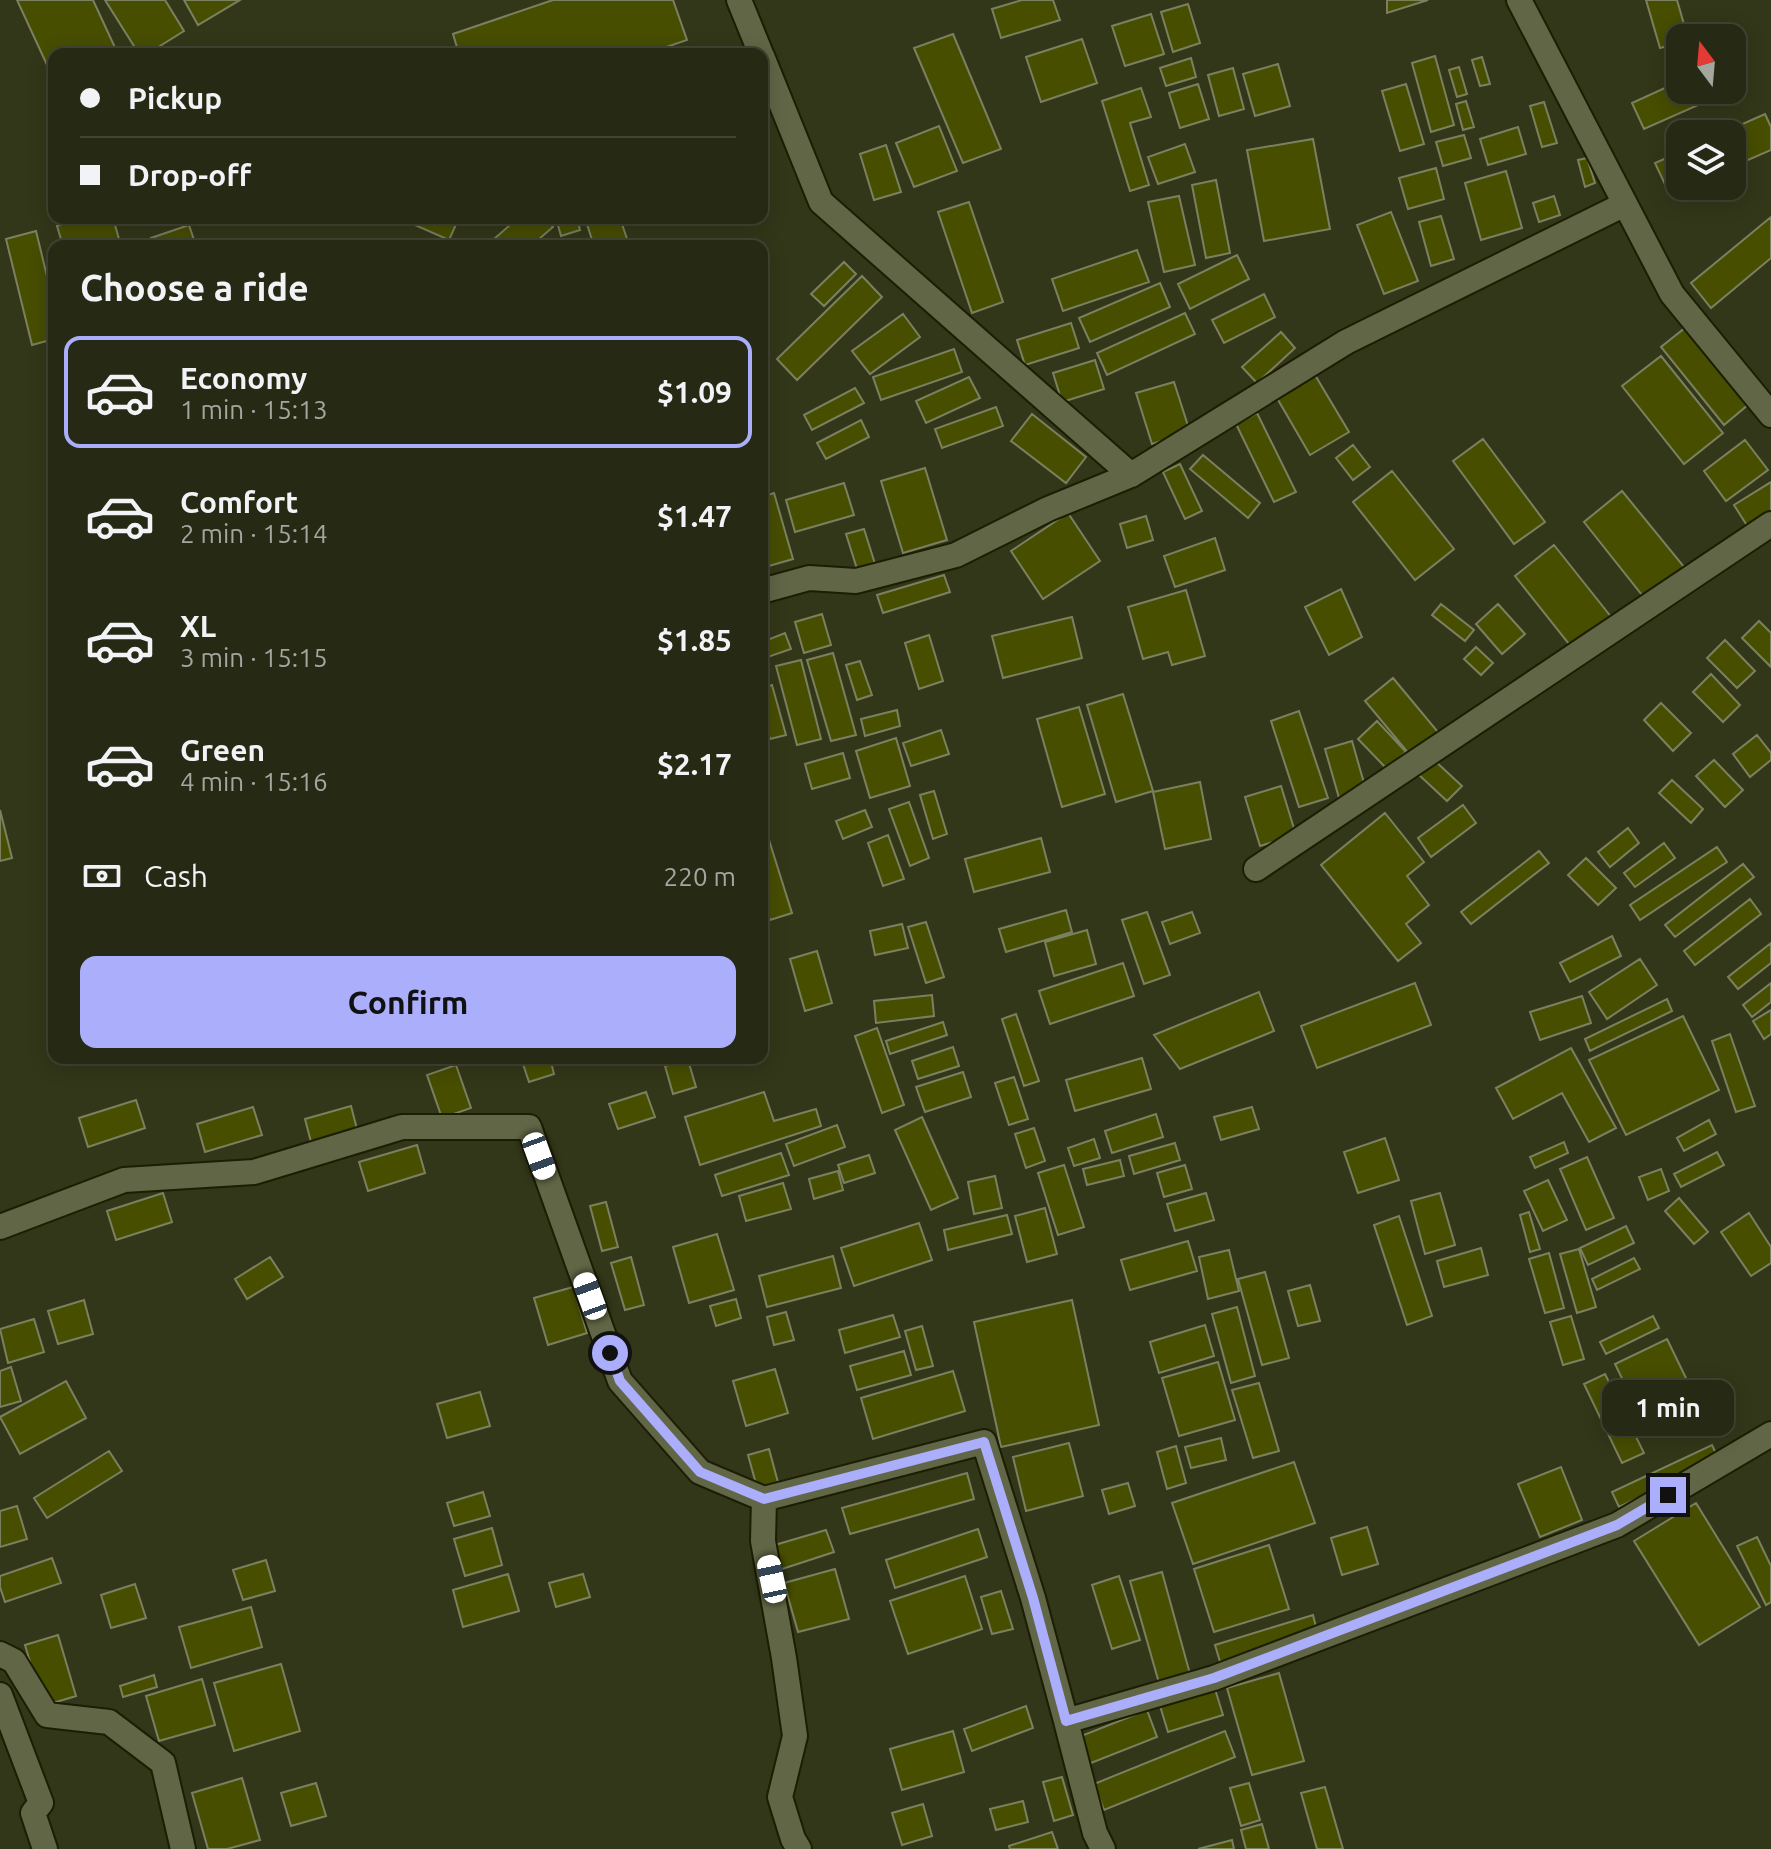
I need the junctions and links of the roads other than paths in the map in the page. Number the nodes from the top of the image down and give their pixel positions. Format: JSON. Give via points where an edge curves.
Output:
{"nodes":[{"id":1,"x":739,"y":0,"type":"edge"},
{"id":2,"x":1519,"y":0,"type":"edge"},
{"id":3,"x":759,"y":48,"type":"edge"},
{"id":4,"x":768,"y":70,"type":"edge"},
{"id":5,"x":1625,"y":204,"type":"junction"},
{"id":6,"x":1771,"y":415,"type":"edge"},
{"id":7,"x":1131,"y":475,"type":"junction"},
{"id":8,"x":1771,"y":524,"type":"edge"},
{"id":9,"x":768,"y":589,"type":"edge"},
{"id":10,"x":1256,"y":869,"type":"dead end"},
{"id":11,"x":0,"y":1227,"type":"edge"},
{"id":12,"x":1771,"y":1434,"type":"edge"},
{"id":13,"x":764,"y":1499,"type":"junction"},
{"id":14,"x":0,"y":1654,"type":"edge"},
{"id":15,"x":0,"y":1695,"type":"edge"},
{"id":16,"x":1066,"y":1721,"type":"junction"},
{"id":17,"x":45,"y":1849,"type":"edge"},
{"id":18,"x":183,"y":1849,"type":"edge"},
{"id":19,"x":799,"y":1849,"type":"edge"},
{"id":20,"x":1103,"y":1849,"type":"edge"}],
"edges":[{"from":1,"to":3,"type":"street"},
{"from":2,"to":5,"type":"street"},
{"from":4,"to":7,"type":"street","via":[[821,202]]},
{"from":5,"to":6,"type":"street","via":[[1672,294]]},
{"from":5,"to":7,"type":"street","via":[[1346,342]]},
{"from":7,"to":9,"type":"street","via":[[956,555],[856,581],[809,578]]},
{"from":8,"to":10,"type":"street"},
{"from":11,"to":13,"type":"street","via":[[124,1180],[254,1172],[402,1127],[529,1127],[620,1381],[700,1472]]},
{"from":12,"to":16,"type":"street","via":[[1617,1525],[1214,1678]]},
{"from":13,"to":16,"type":"street","via":[[984,1442]]},
{"from":13,"to":19,"type":"street","via":[[763,1541],[795,1736],[780,1797]]},
{"from":14,"to":18,"type":"street","via":[[14,1661],[47,1715],[109,1722],[163,1763]]},
{"from":15,"to":17,"type":"street","via":[[41,1803],[33,1813]]},
{"from":16,"to":20,"type":"street"}]}
